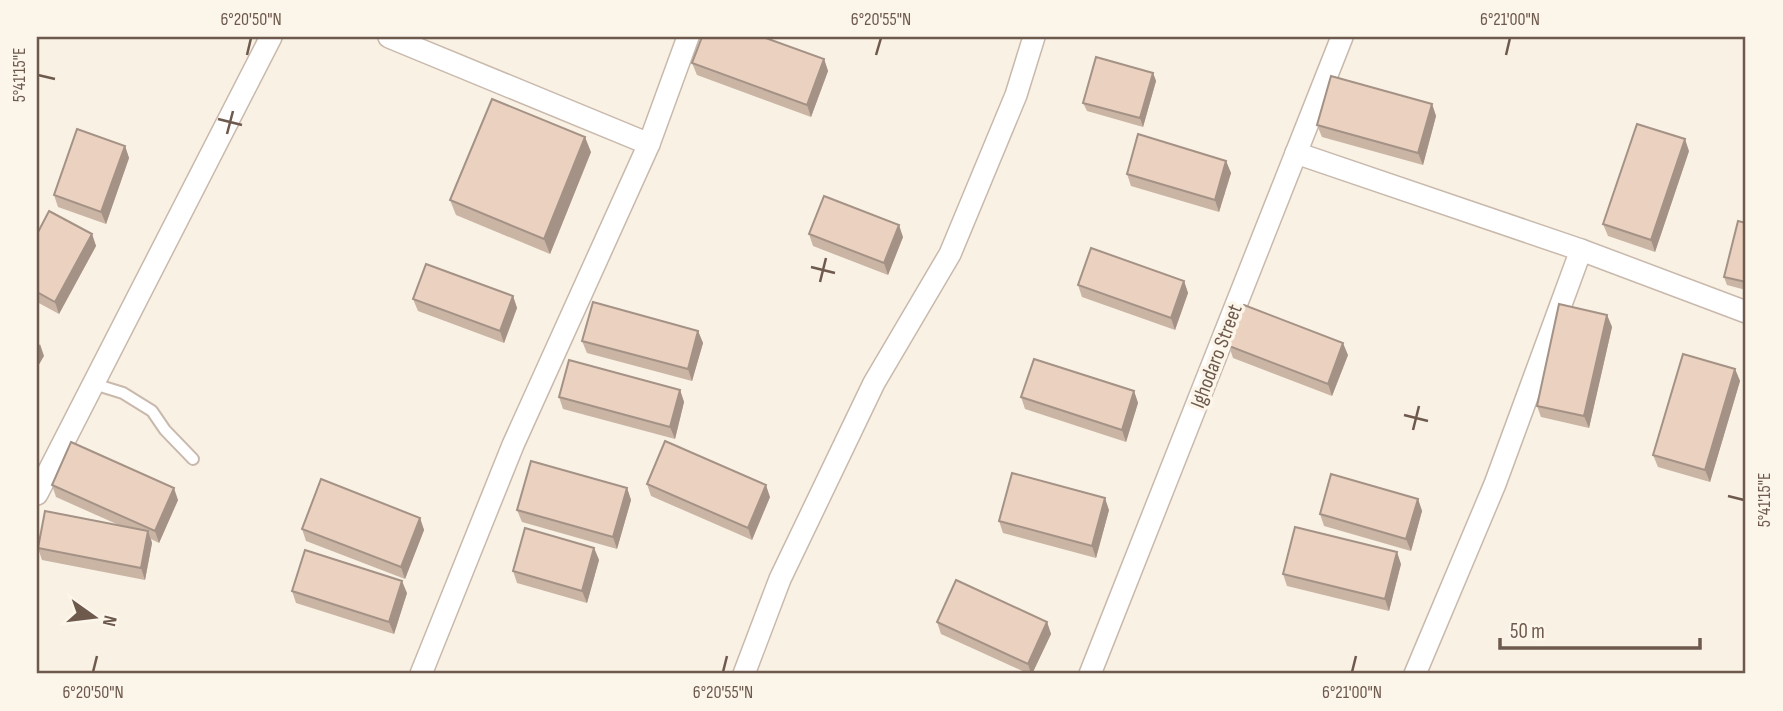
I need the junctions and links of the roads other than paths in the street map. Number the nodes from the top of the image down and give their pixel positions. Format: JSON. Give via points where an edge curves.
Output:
{"nodes":[{"id":1,"x":271,"y":37,"type":"edge"},
{"id":2,"x":389,"y":37,"type":"edge"},
{"id":3,"x":688,"y":37,"type":"edge"},
{"id":4,"x":1034,"y":37,"type":"edge"},
{"id":5,"x":1342,"y":37,"type":"edge"},
{"id":6,"x":649,"y":144,"type":"junction"},
{"id":7,"x":1296,"y":153,"type":"junction"},
{"id":8,"x":1581,"y":250,"type":"junction"},
{"id":9,"x":1746,"y":312,"type":"edge"},
{"id":10,"x":94,"y":384,"type":"junction"},
{"id":11,"x":193,"y":459,"type":"dead end"},
{"id":12,"x":37,"y":494,"type":"edge"},
{"id":13,"x":421,"y":674,"type":"edge"},
{"id":14,"x":744,"y":674,"type":"edge"},
{"id":15,"x":1090,"y":674,"type":"edge"},
{"id":16,"x":1415,"y":674,"type":"edge"}],
"edges":[{"from":1,"to":10,"type":"street"},
{"from":2,"to":6,"type":"street"},
{"from":3,"to":6,"type":"street"},
{"from":4,"to":14,"type":"street","via":[[1016,95],[950,254],[874,383],[780,579]]},
{"from":5,"to":7,"type":"street","name":"Ighodaro Street"},
{"from":6,"to":13,"type":"street","via":[[513,445]]},
{"from":7,"to":8,"type":"street"},
{"from":7,"to":15,"type":"street","name":"Ighodaro Street"},
{"from":8,"to":9,"type":"street"},
{"from":8,"to":16,"type":"street","via":[[1495,484]]},
{"from":10,"to":11,"type":"lane","via":[[123,393],[152,411]]},
{"from":10,"to":12,"type":"street"}]}
